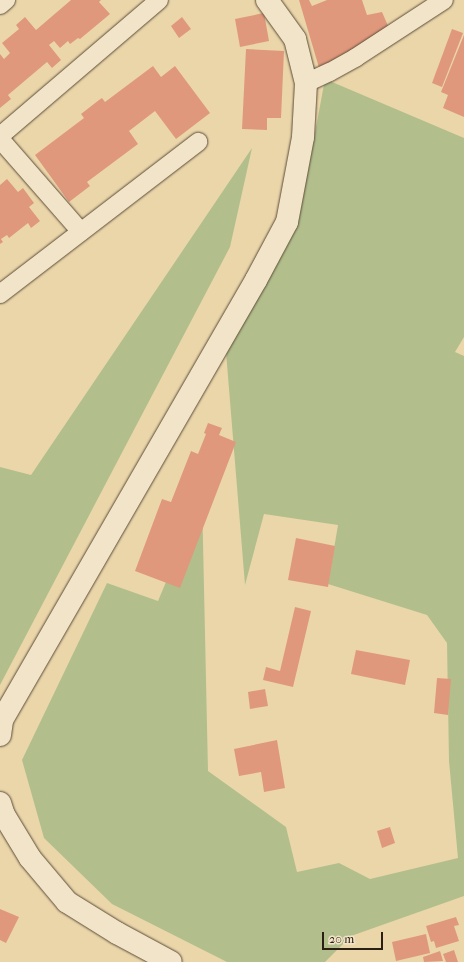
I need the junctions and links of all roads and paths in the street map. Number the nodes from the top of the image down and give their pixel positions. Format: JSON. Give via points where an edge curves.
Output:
{"nodes":[{"id":1,"x":6,"y":0,"type":"edge"},
{"id":2,"x":159,"y":0,"type":"edge"},
{"id":3,"x":267,"y":0,"type":"edge"},
{"id":4,"x":444,"y":0,"type":"edge"},
{"id":5,"x":0,"y":5,"type":"edge"},
{"id":6,"x":306,"y":83,"type":"junction"},
{"id":7,"x":0,"y":138,"type":"edge"},
{"id":8,"x":198,"y":142,"type":"dead end"},
{"id":9,"x":81,"y":232,"type":"junction"},
{"id":10,"x":0,"y":294,"type":"edge"},
{"id":11,"x":0,"y":735,"type":"edge"},
{"id":12,"x":0,"y":803,"type":"edge"},
{"id":13,"x":172,"y":962,"type":"edge"}],
"edges":[{"from":1,"to":5,"type":"street"},
{"from":2,"to":7,"type":"street"},
{"from":3,"to":6,"type":"main road","via":[[295,39]]},
{"from":4,"to":6,"type":"street","via":[[355,58]]},
{"from":6,"to":11,"type":"main road","via":[[303,137],[287,222],[2,720]]},
{"from":7,"to":9,"type":"street"},
{"from":8,"to":9,"type":"street"},
{"from":9,"to":10,"type":"street"},
{"from":12,"to":13,"type":"main road","via":[[4,815],[30,858],[67,902],[117,933]]}]}
